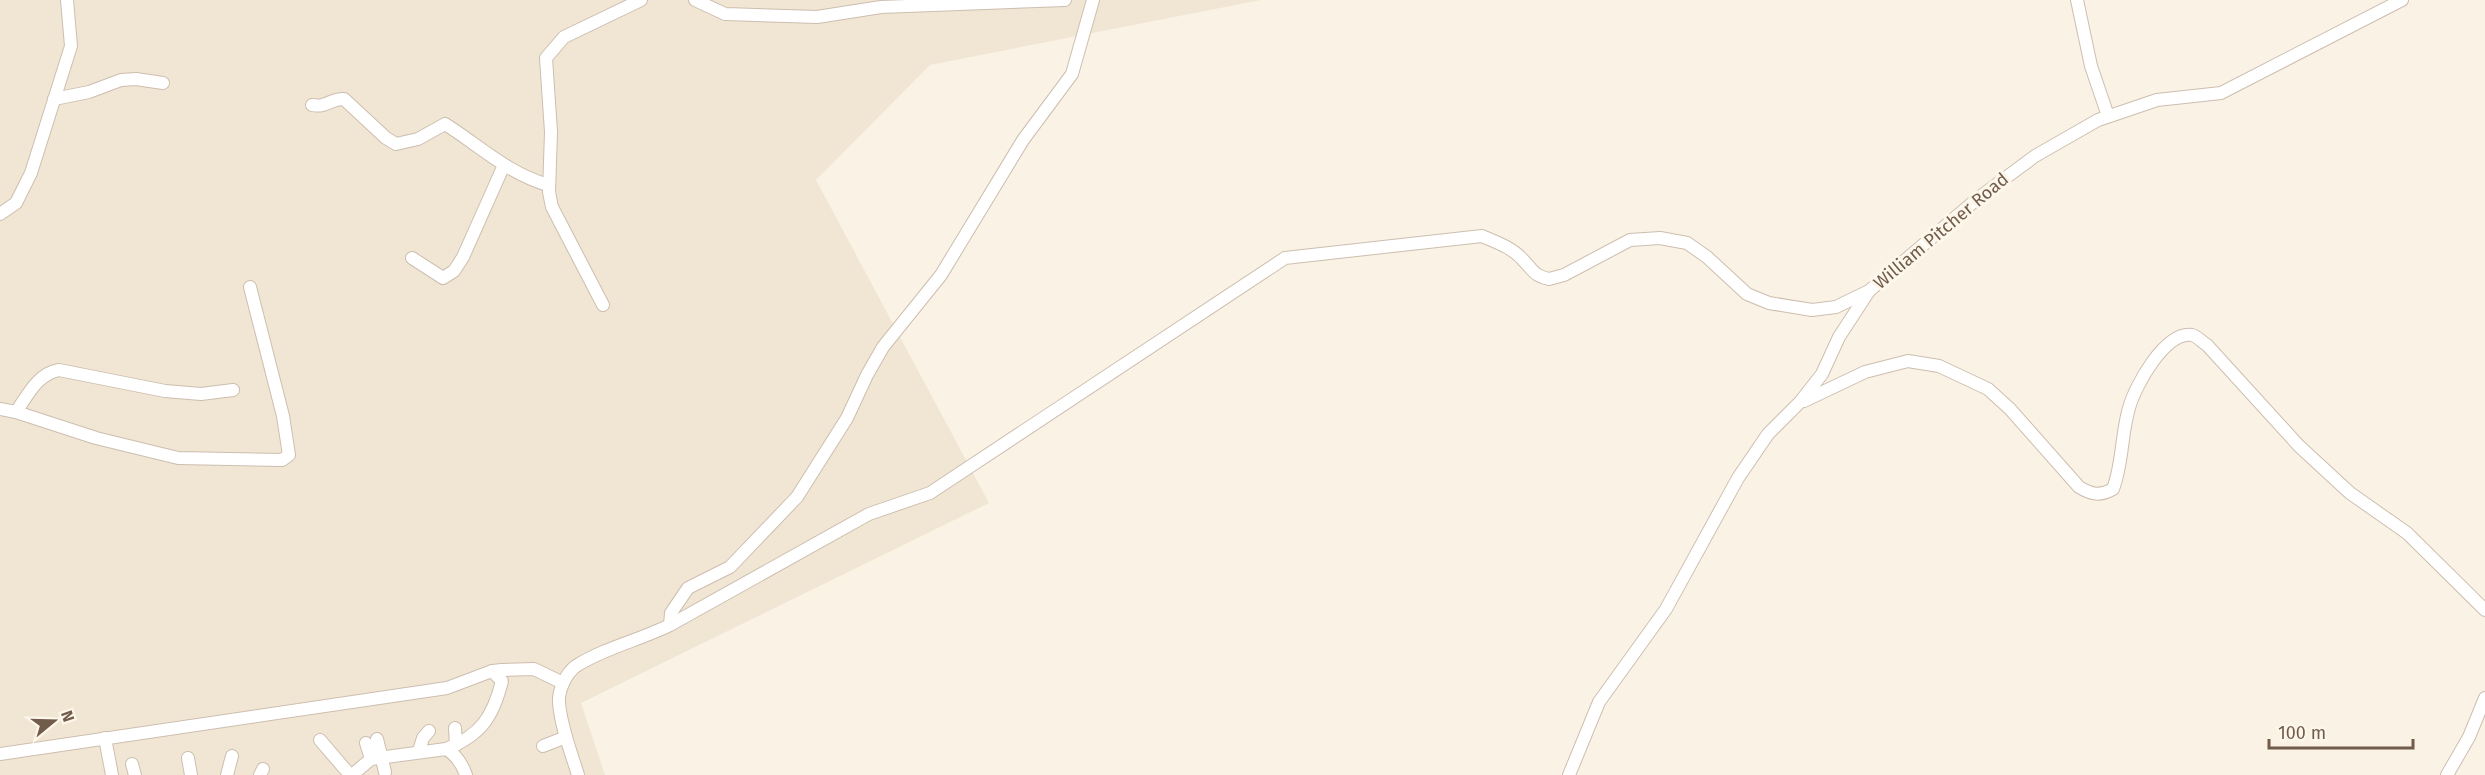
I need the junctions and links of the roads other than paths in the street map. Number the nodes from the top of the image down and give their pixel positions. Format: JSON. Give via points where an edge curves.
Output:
{"nodes":[{"id":1,"x":67,"y":0,"type":"edge"},
{"id":2,"x":641,"y":0,"type":"edge"},
{"id":3,"x":695,"y":0,"type":"edge"},
{"id":4,"x":1065,"y":0,"type":"edge"},
{"id":5,"x":1094,"y":0,"type":"edge"},
{"id":6,"x":2077,"y":0,"type":"edge"},
{"id":7,"x":2402,"y":0,"type":"edge"},
{"id":8,"x":163,"y":83,"type":"dead end"},
{"id":9,"x":54,"y":99,"type":"junction"},
{"id":10,"x":312,"y":105,"type":"dead end"},
{"id":11,"x":2108,"y":116,"type":"junction"},
{"id":12,"x":504,"y":165,"type":"junction"},
{"id":13,"x":548,"y":184,"type":"junction"},
{"id":14,"x":0,"y":214,"type":"edge"},
{"id":15,"x":412,"y":258,"type":"dead end"},
{"id":16,"x":250,"y":287,"type":"dead end"},
{"id":17,"x":1869,"y":291,"type":"junction"},
{"id":18,"x":603,"y":305,"type":"dead end"},
{"id":19,"x":233,"y":390,"type":"dead end"},
{"id":20,"x":1800,"y":402,"type":"junction"},
{"id":21,"x":0,"y":410,"type":"edge"},
{"id":22,"x":16,"y":412,"type":"junction"},
{"id":23,"x":2485,"y":610,"type":"edge"},
{"id":24,"x":670,"y":625,"type":"junction"},
{"id":25,"x":492,"y":671,"type":"junction"},
{"id":26,"x":562,"y":683,"type":"junction"},
{"id":27,"x":2485,"y":698,"type":"edge"},
{"id":28,"x":455,"y":728,"type":"dead end"},
{"id":29,"x":429,"y":730,"type":"dead end"},
{"id":30,"x":566,"y":737,"type":"junction"},
{"id":31,"x":105,"y":738,"type":"junction"},
{"id":32,"x":320,"y":740,"type":"dead end"},
{"id":33,"x":371,"y":741,"type":"dead end"},
{"id":34,"x":451,"y":747,"type":"junction"},
{"id":35,"x":543,"y":747,"type":"dead end"},
{"id":36,"x":418,"y":751,"type":"junction"},
{"id":37,"x":0,"y":754,"type":"edge"},
{"id":38,"x":232,"y":756,"type":"dead end"},
{"id":39,"x":188,"y":758,"type":"dead end"},
{"id":40,"x":377,"y":758,"type":"junction"},
{"id":41,"x":385,"y":772,"type":"dead end"},
{"id":42,"x":112,"y":775,"type":"edge"},
{"id":43,"x":191,"y":775,"type":"edge"},
{"id":44,"x":227,"y":775,"type":"edge"},
{"id":45,"x":351,"y":775,"type":"edge"},
{"id":46,"x":466,"y":775,"type":"edge"},
{"id":47,"x":578,"y":775,"type":"edge"},
{"id":48,"x":1569,"y":775,"type":"edge"},
{"id":49,"x":2447,"y":775,"type":"edge"}],
"edges":[{"from":1,"to":9,"type":"street","via":[[71,46]]},
{"from":2,"to":13,"type":"street","via":[[564,37],[546,58],[551,132]]},
{"from":3,"to":4,"type":"street","via":[[725,14],[817,17],[881,7]]},
{"from":5,"to":24,"type":"street","via":[[1072,74],[1023,140],[941,275],[883,347],[847,418],[797,497],[730,567],[688,588],[670,613]]},
{"from":6,"to":11,"type":"street","via":[[2091,66]]},
{"from":7,"to":11,"type":"street","name":"William Pitcher Road","via":[[2222,93],[2157,100]]},
{"from":8,"to":9,"type":"street","via":[[121,80]]},
{"from":9,"to":14,"type":"street","via":[[31,173],[16,203]]},
{"from":10,"to":12,"type":"street","via":[[344,99],[393,144],[418,139],[445,124]]},
{"from":11,"to":17,"type":"street","name":"William Pitcher Road","via":[[2018,168]]},
{"from":12,"to":13,"type":"street","via":[[521,176]]},
{"from":12,"to":15,"type":"street","via":[[454,271],[443,278]]},
{"from":13,"to":18,"type":"street","via":[[552,207]]},
{"from":16,"to":22,"type":"street","via":[[283,416],[286,458],[178,458],[96,438]]},
{"from":17,"to":20,"type":"street","name":"William Pitcher Road","via":[[1839,337],[1822,374]]},
{"from":17,"to":24,"type":"street","via":[[1836,307],[1812,310],[1769,303],[1746,294],[1686,243],[1660,238],[1630,240],[1549,279],[1530,271],[1524,260],[1507,247],[1482,236],[1285,258],[930,493],[870,513]]},
{"from":19,"to":22,"type":"street","via":[[201,394],[165,391],[59,370],[41,376]]},
{"from":20,"to":23,"type":"street","via":[[1865,372],[1908,361],[1939,366],[1988,389],[2079,487],[2090,494],[2103,494],[2113,489],[2118,478],[2129,407],[2147,371],[2169,342],[2194,335],[2350,493],[2407,533]]},
{"from":20,"to":48,"type":"street","name":"William Pitcher Road","via":[[1768,434],[1738,478],[1666,609],[1599,702]]},
{"from":21,"to":22,"type":"street"},
{"from":24,"to":26,"type":"street","via":[[574,667]]},
{"from":25,"to":26,"type":"street","via":[[534,669]]},
{"from":25,"to":31,"type":"street","via":[[447,688]]},
{"from":25,"to":34,"type":"street","via":[[502,681],[486,722],[475,734]]},
{"from":26,"to":30,"type":"street","via":[[558,701]]},
{"from":27,"to":49,"type":"street"},
{"from":28,"to":34,"type":"street"},
{"from":29,"to":36,"type":"street"},
{"from":30,"to":35,"type":"street"},
{"from":30,"to":47,"type":"street"},
{"from":31,"to":37,"type":"street"},
{"from":31,"to":42,"type":"street"},
{"from":32,"to":45,"type":"street"},
{"from":33,"to":40,"type":"street"},
{"from":34,"to":36,"type":"street","via":[[434,755]]},
{"from":34,"to":46,"type":"street"},
{"from":36,"to":40,"type":"street"},
{"from":38,"to":44,"type":"street"},
{"from":39,"to":43,"type":"street"},
{"from":40,"to":41,"type":"street"},
{"from":40,"to":45,"type":"street"}]}
